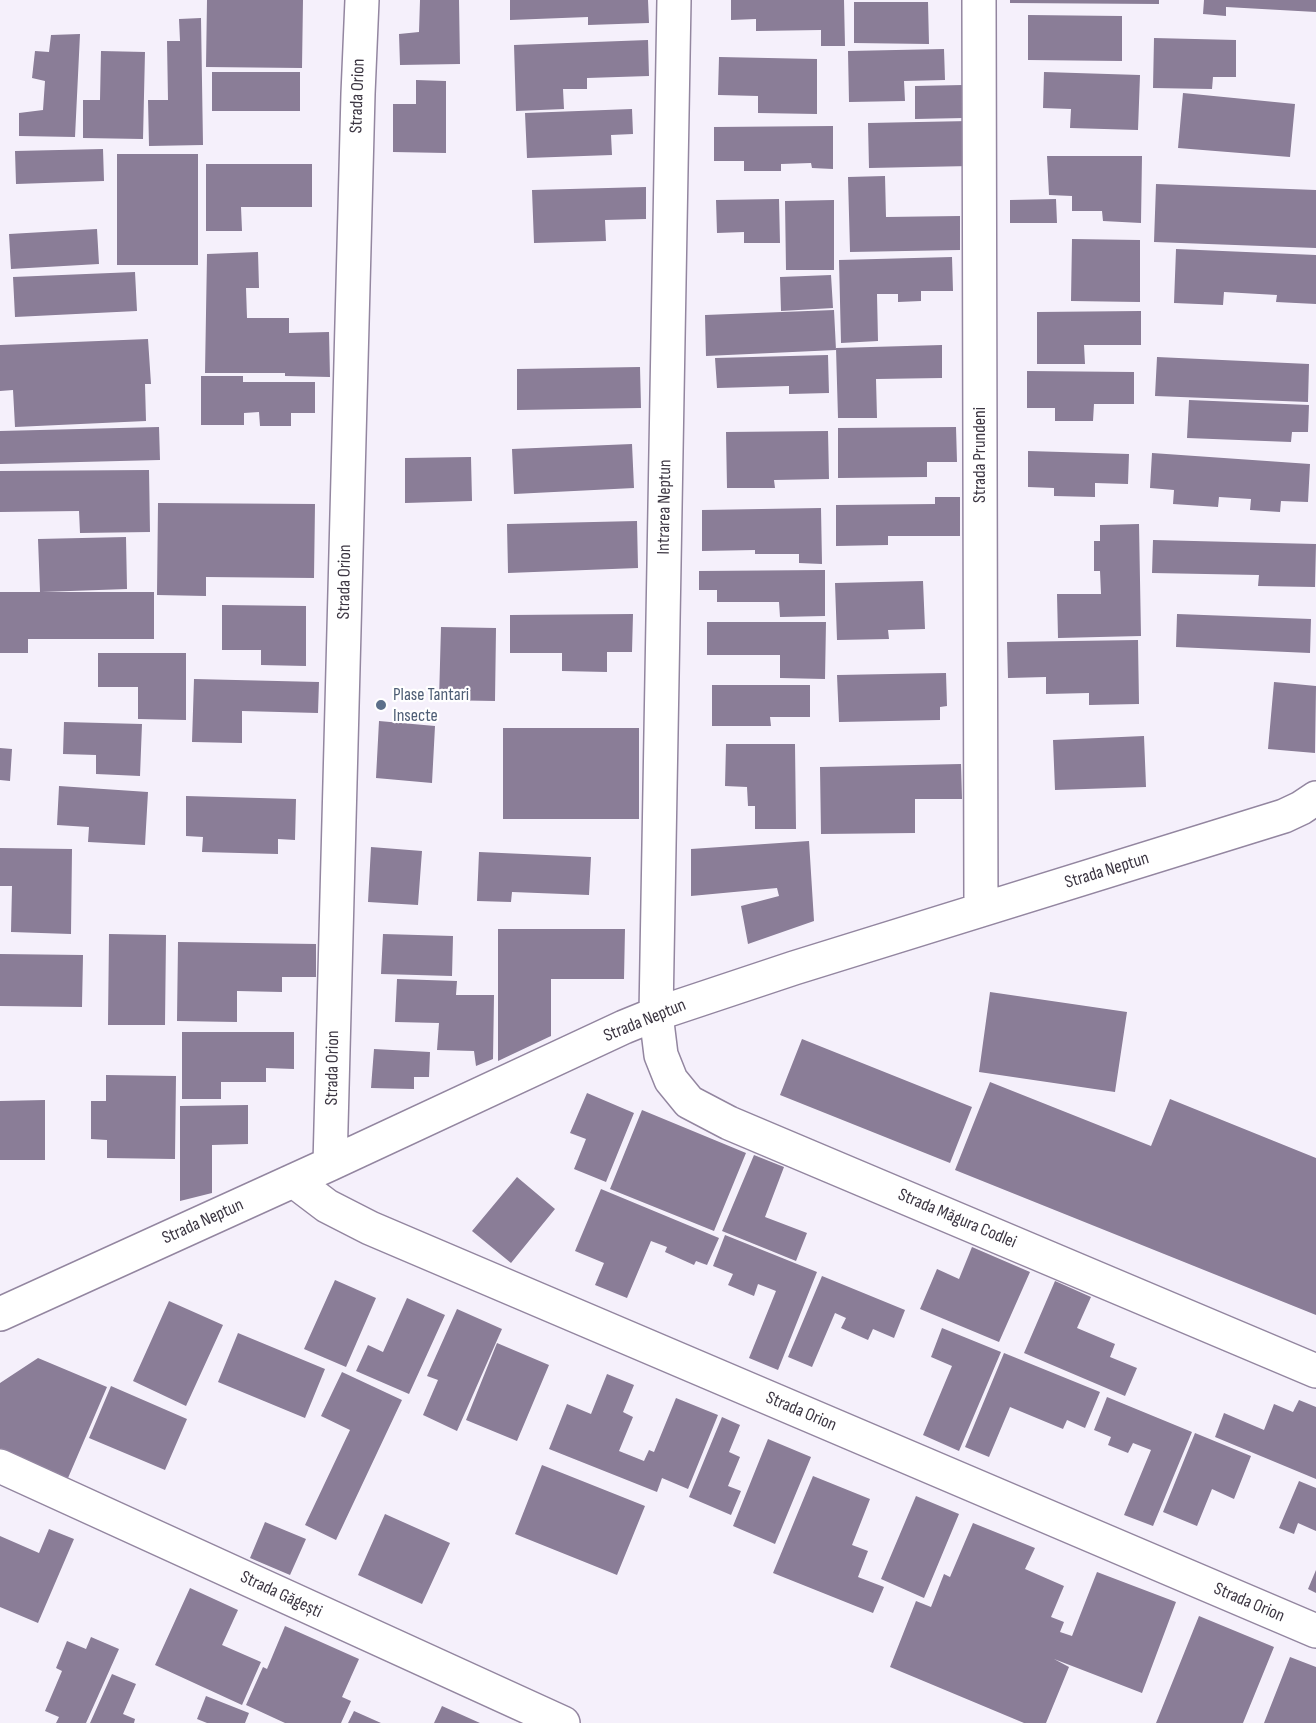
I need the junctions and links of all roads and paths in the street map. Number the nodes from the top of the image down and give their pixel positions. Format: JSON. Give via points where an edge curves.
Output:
{"nodes":[{"id":1,"x":362,"y":0,"type":"edge"},
{"id":2,"x":674,"y":0,"type":"edge"},
{"id":3,"x":979,"y":0,"type":"edge"},
{"id":4,"x":1316,"y":798,"type":"edge"},
{"id":5,"x":981,"y":910,"type":"junction"},
{"id":6,"x":656,"y":1014,"type":"junction"},
{"id":7,"x":330,"y":1164,"type":"junction"},
{"id":8,"x":294,"y":1181,"type":"junction"},
{"id":9,"x":0,"y":1314,"type":"edge"},
{"id":10,"x":1316,"y":1371,"type":"edge"},
{"id":11,"x":0,"y":1466,"type":"edge"},
{"id":12,"x":1316,"y":1631,"type":"edge"},
{"id":13,"x":562,"y":1723,"type":"edge"}],
"edges":[{"from":1,"to":7,"type":"street","name":"Strada Orion"},
{"from":2,"to":6,"type":"street","name":"Intrarea Neptun"},
{"from":3,"to":5,"type":"street","name":"Strada Prundeni"},
{"from":4,"to":5,"type":"street","name":"Strada Neptun","via":[[1284,816]]},
{"from":5,"to":6,"type":"street","name":"Strada Neptun"},
{"from":6,"to":7,"type":"street","name":"Strada Neptun"},
{"from":6,"to":10,"type":"street","name":"Strada Măgura Codlei","via":[[661,1055],[671,1080],[689,1102]]},
{"from":7,"to":8,"type":"street","name":"Strada Neptun"},
{"from":8,"to":9,"type":"street","name":"Strada Neptun"},
{"from":8,"to":12,"type":"street","name":"Strada Orion","via":[[327,1206],[370,1228]]},
{"from":11,"to":13,"type":"street","name":"Strada Găgești"}]}
